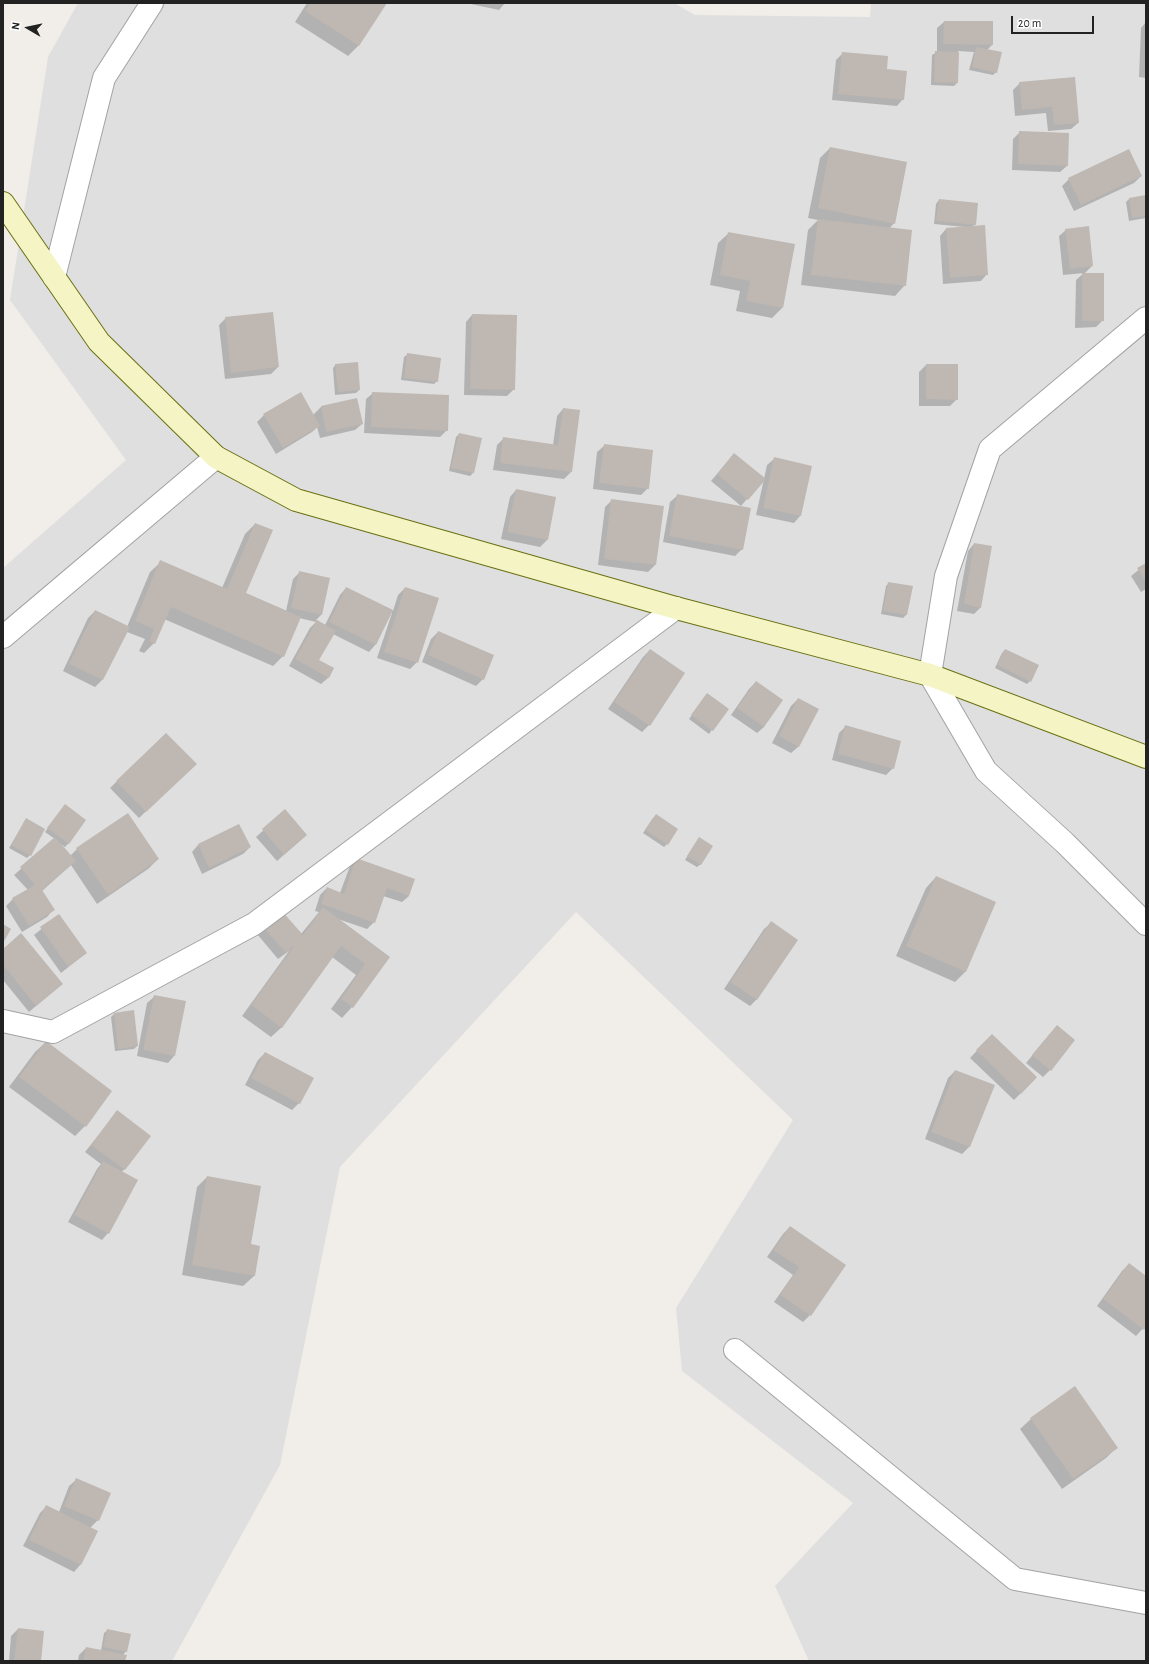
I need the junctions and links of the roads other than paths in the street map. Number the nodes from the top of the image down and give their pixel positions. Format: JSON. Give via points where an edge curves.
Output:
{"nodes":[{"id":1,"x":152,"y":3,"type":"edge"},
{"id":2,"x":3,"y":203,"type":"edge"},
{"id":3,"x":54,"y":277,"type":"junction"},
{"id":4,"x":1146,"y":318,"type":"edge"},
{"id":5,"x":216,"y":457,"type":"junction"},
{"id":6,"x":676,"y":608,"type":"junction"},
{"id":7,"x":3,"y":637,"type":"edge"},
{"id":8,"x":930,"y":675,"type":"junction"},
{"id":9,"x":1146,"y":757,"type":"edge"},
{"id":10,"x":1146,"y":924,"type":"edge"},
{"id":11,"x":3,"y":1021,"type":"edge"},
{"id":12,"x":735,"y":1350,"type":"dead end"},
{"id":13,"x":1146,"y":1603,"type":"edge"}],
"edges":[{"from":1,"to":3,"type":"street","via":[[104,78]]},
{"from":2,"to":3,"type":"street"},
{"from":3,"to":5,"type":"street","via":[[99,342]]},
{"from":4,"to":8,"type":"street","via":[[990,449],[946,576]]},
{"from":5,"to":6,"type":"street","via":[[296,500]]},
{"from":5,"to":7,"type":"street"},
{"from":6,"to":8,"type":"street"},
{"from":6,"to":11,"type":"street","via":[[254,924],[53,1032]]},
{"from":8,"to":9,"type":"street"},
{"from":8,"to":10,"type":"street","via":[[986,771]]},
{"from":12,"to":13,"type":"street","via":[[1015,1578]]}]}
